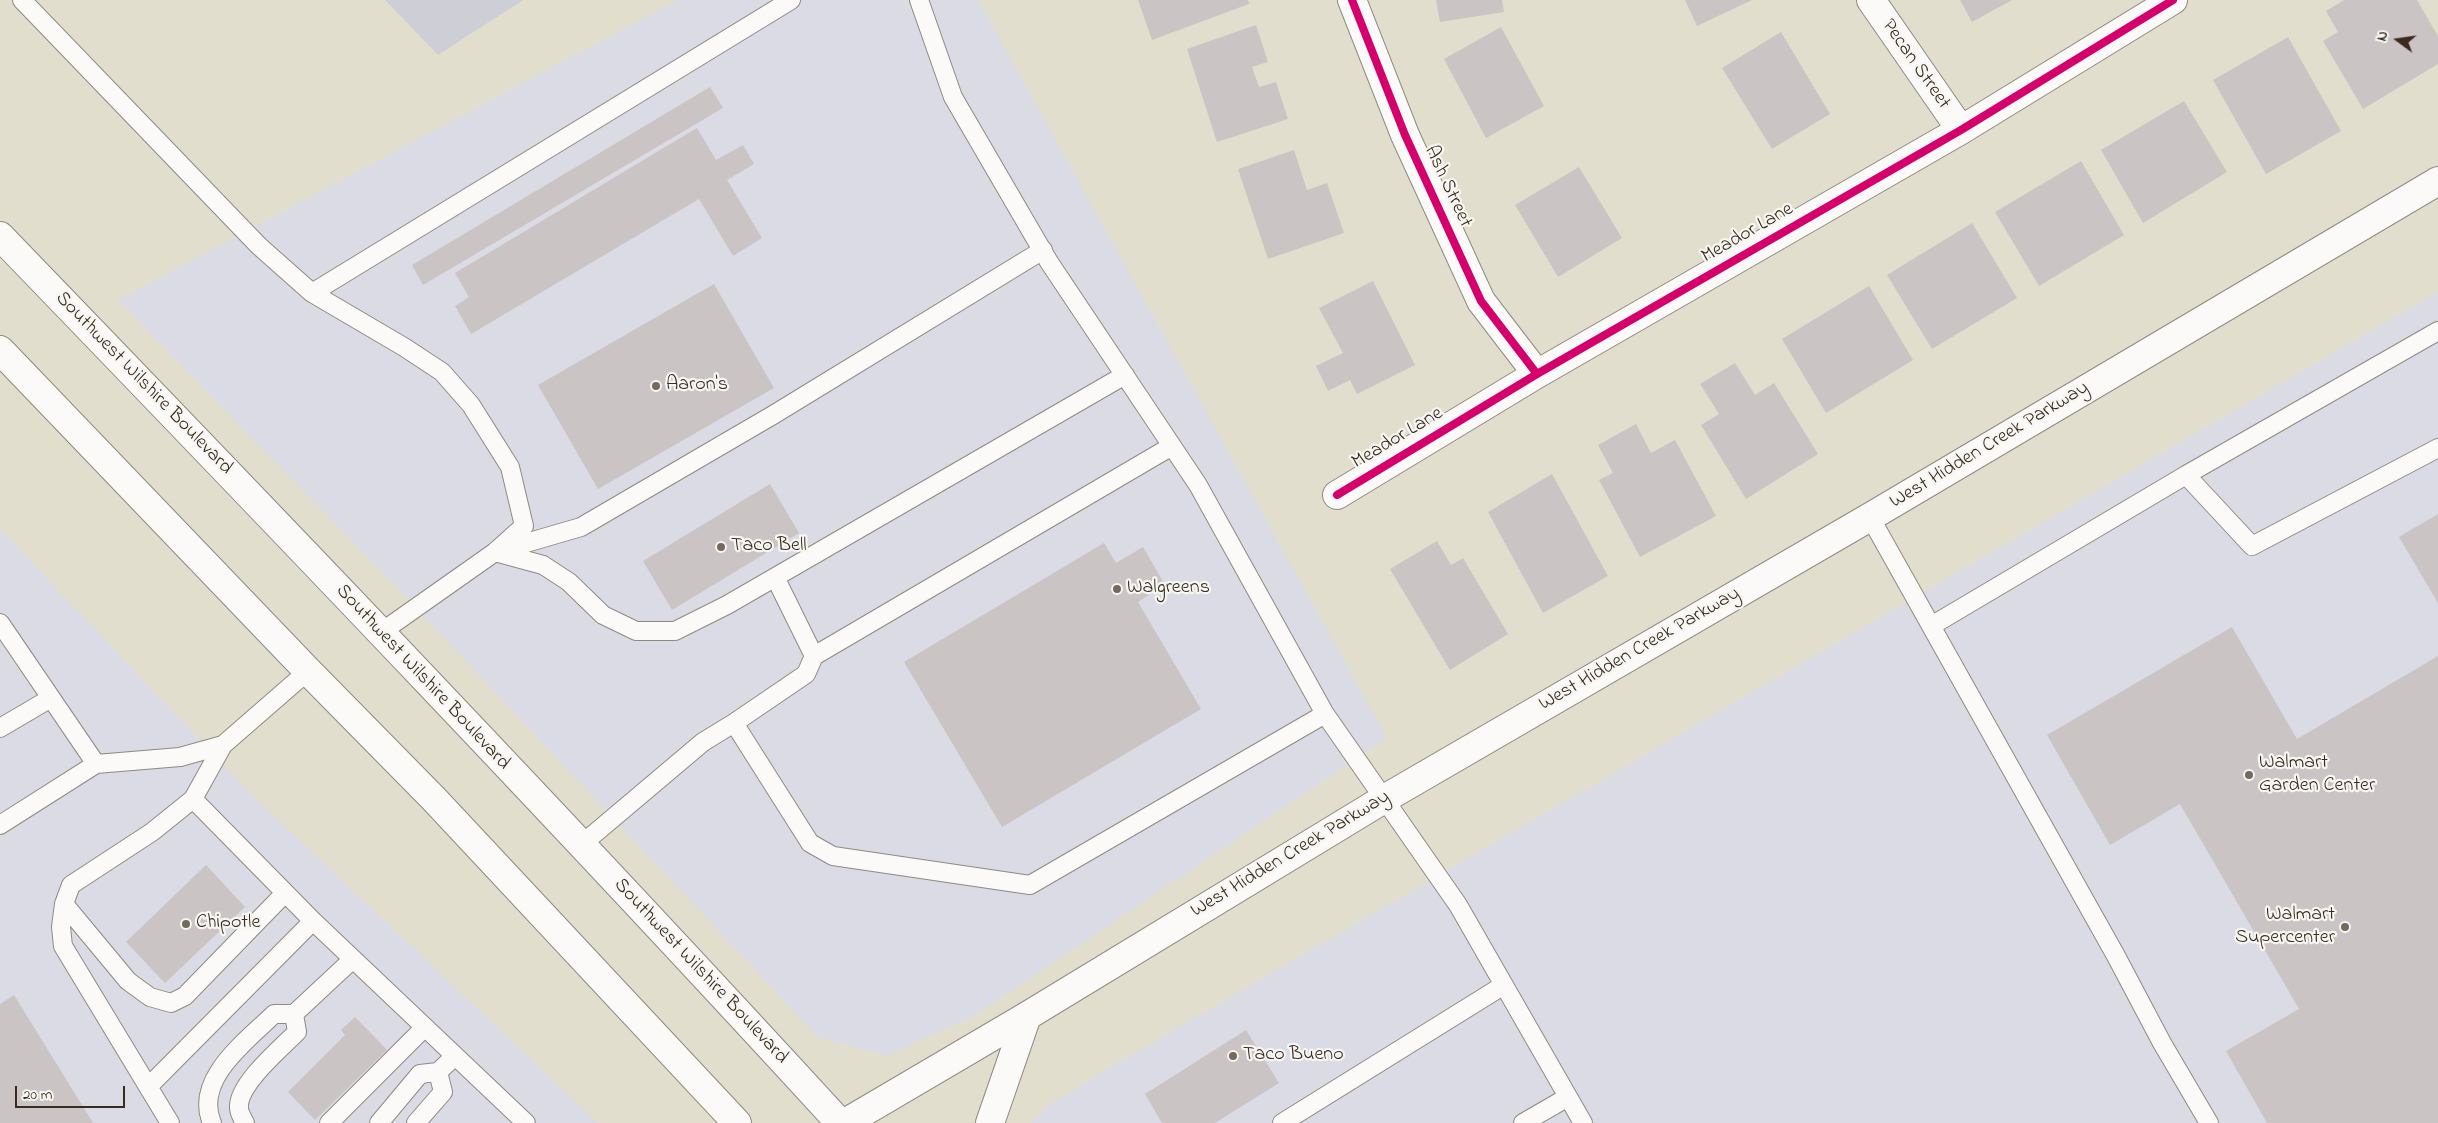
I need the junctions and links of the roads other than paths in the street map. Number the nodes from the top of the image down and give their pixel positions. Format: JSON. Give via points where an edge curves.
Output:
{"nodes":[{"id":1,"x":22,"y":0,"type":"edge"},
{"id":2,"x":791,"y":0,"type":"edge"},
{"id":3,"x":919,"y":0,"type":"edge"},
{"id":4,"x":1352,"y":0,"type":"edge"},
{"id":5,"x":1871,"y":0,"type":"edge"},
{"id":6,"x":2173,"y":0,"type":"edge"},
{"id":7,"x":1961,"y":130,"type":"junction"},
{"id":8,"x":2438,"y":181,"type":"edge"},
{"id":9,"x":0,"y":236,"type":"edge"},
{"id":10,"x":1043,"y":250,"type":"junction"},
{"id":11,"x":312,"y":293,"type":"junction"},
{"id":12,"x":2438,"y":331,"type":"edge"},
{"id":13,"x":0,"y":350,"type":"edge"},
{"id":14,"x":1537,"y":374,"type":"junction"},
{"id":15,"x":1125,"y":375,"type":"junction"},
{"id":16,"x":1172,"y":446,"type":"junction"},
{"id":17,"x":2438,"y":448,"type":"edge"},
{"id":18,"x":2186,"y":475,"type":"junction"},
{"id":19,"x":1337,"y":494,"type":"dead end"},
{"id":20,"x":1870,"y":517,"type":"junction"},
{"id":21,"x":495,"y":552,"type":"junction"},
{"id":22,"x":775,"y":577,"type":"junction"},
{"id":23,"x":0,"y":623,"type":"edge"},
{"id":24,"x":1931,"y":626,"type":"junction"},
{"id":25,"x":380,"y":633,"type":"junction"},
{"id":26,"x":814,"y":656,"type":"junction"},
{"id":27,"x":308,"y":671,"type":"junction"},
{"id":28,"x":51,"y":698,"type":"junction"},
{"id":29,"x":1325,"y":714,"type":"junction"},
{"id":30,"x":734,"y":723,"type":"junction"},
{"id":31,"x":0,"y":728,"type":"edge"},
{"id":32,"x":223,"y":745,"type":"junction"},
{"id":33,"x":96,"y":764,"type":"junction"},
{"id":34,"x":194,"y":799,"type":"junction"},
{"id":35,"x":1384,"y":799,"type":"junction"},
{"id":36,"x":0,"y":825,"type":"edge"},
{"id":37,"x":581,"y":845,"type":"junction"},
{"id":38,"x":285,"y":893,"type":"junction"},
{"id":39,"x":64,"y":904,"type":"junction"},
{"id":40,"x":313,"y":921,"type":"junction"},
{"id":41,"x":353,"y":959,"type":"junction"},
{"id":42,"x":1504,"y":985,"type":"junction"},
{"id":43,"x":294,"y":1014,"type":"junction"},
{"id":44,"x":1027,"y":1016,"type":"junction"},
{"id":45,"x":424,"y":1027,"type":"junction"},
{"id":46,"x":455,"y":1056,"type":"junction"},
{"id":47,"x":438,"y":1072,"type":"junction"},
{"id":48,"x":148,"y":1087,"type":"junction"},
{"id":49,"x":1568,"y":1098,"type":"junction"},
{"id":50,"x":170,"y":1123,"type":"edge"},
{"id":51,"x":212,"y":1123,"type":"edge"},
{"id":52,"x":245,"y":1123,"type":"edge"},
{"id":53,"x":329,"y":1123,"type":"edge"},
{"id":54,"x":379,"y":1123,"type":"edge"},
{"id":55,"x":416,"y":1123,"type":"edge"},
{"id":56,"x":526,"y":1123,"type":"edge"},
{"id":57,"x":737,"y":1123,"type":"edge"},
{"id":58,"x":840,"y":1123,"type":"edge"},
{"id":59,"x":845,"y":1123,"type":"edge"},
{"id":60,"x":990,"y":1123,"type":"edge"},
{"id":61,"x":1282,"y":1123,"type":"edge"},
{"id":62,"x":1523,"y":1123,"type":"edge"},
{"id":63,"x":1582,"y":1123,"type":"edge"},
{"id":64,"x":2209,"y":1123,"type":"edge"}],
"edges":[{"from":1,"to":11,"type":"lane","via":[[259,246]]},
{"from":2,"to":11,"type":"lane"},
{"from":3,"to":10,"type":"lane","via":[[953,97]]},
{"from":4,"to":14,"type":"main road","name":"Ash Street","via":[[1405,135],[1482,301]]},
{"from":5,"to":7,"type":"main road","name":"Pecan Street"},
{"from":6,"to":7,"type":"main road","name":"Meador Lane"},
{"from":7,"to":14,"type":"main road","name":"Meador Lane"},
{"from":8,"to":20,"type":"main road","name":"West Hidden Creek Parkway"},
{"from":9,"to":25,"type":"main road","name":"Southwest Wilshire Boulevard"},
{"from":10,"to":15,"type":"lane"},
{"from":10,"to":21,"type":"lane","via":[[773,415],[581,527]]},
{"from":11,"to":21,"type":"lane","via":[[442,372],[471,405],[510,467],[524,526]]},
{"from":12,"to":18,"type":"lane"},
{"from":13,"to":27,"type":"main road"},
{"from":14,"to":19,"type":"main road","name":"Meador Lane"},
{"from":15,"to":16,"type":"lane"},
{"from":15,"to":22,"type":"lane"},
{"from":16,"to":26,"type":"lane"},
{"from":16,"to":29,"type":"lane","via":[[1198,485]]},
{"from":17,"to":18,"type":"lane","via":[[2252,546]]},
{"from":18,"to":24,"type":"lane"},
{"from":20,"to":24,"type":"lane"},
{"from":20,"to":35,"type":"main road","name":"West Hidden Creek Parkway"},
{"from":21,"to":22,"type":"lane","via":[[543,566],[569,582],[603,616],[636,631],[675,631]]},
{"from":21,"to":25,"type":"lane"},
{"from":22,"to":26,"type":"lane"},
{"from":23,"to":28,"type":"lane"},
{"from":24,"to":64,"type":"lane"},
{"from":25,"to":37,"type":"main road","name":"Southwest Wilshire Boulevard"},
{"from":26,"to":30,"type":"lane","via":[[806,674]]},
{"from":27,"to":32,"type":"lane"},
{"from":27,"to":57,"type":"main road","via":[[434,799]]},
{"from":28,"to":31,"type":"lane"},
{"from":28,"to":33,"type":"lane"},
{"from":29,"to":30,"type":"lane","via":[[1030,885],[833,856],[810,843]]},
{"from":29,"to":35,"type":"lane"},
{"from":30,"to":37,"type":"lane","via":[[704,742]]},
{"from":32,"to":33,"type":"lane","via":[[180,756]]},
{"from":32,"to":34,"type":"lane"},
{"from":33,"to":36,"type":"lane"},
{"from":34,"to":38,"type":"lane"},
{"from":34,"to":39,"type":"lane","via":[[152,832],[71,885]]},
{"from":35,"to":42,"type":"lane","via":[[1458,905]]},
{"from":35,"to":44,"type":"main road","name":"West Hidden Creek Parkway"},
{"from":37,"to":58,"type":"main road","name":"Southwest Wilshire Boulevard"},
{"from":38,"to":39,"type":"lane","via":[[185,996],[171,1003],[150,997],[128,981]]},
{"from":38,"to":40,"type":"lane"},
{"from":39,"to":48,"type":"lane","via":[[63,946]]},
{"from":40,"to":41,"type":"lane"},
{"from":40,"to":48,"type":"lane"},
{"from":41,"to":43,"type":"lane"},
{"from":41,"to":45,"type":"lane"},
{"from":42,"to":49,"type":"lane"},
{"from":42,"to":61,"type":"lane"},
{"from":43,"to":51,"type":"lane","via":[[274,1014],[224,1064],[212,1084],[208,1114]]},
{"from":43,"to":52,"type":"lane","via":[[297,1032],[241,1095],[239,1109]]},
{"from":44,"to":59,"type":"main road","name":"West Hidden Creek Parkway"},
{"from":44,"to":60,"type":"main road"},
{"from":45,"to":46,"type":"lane"},
{"from":45,"to":53,"type":"lane"},
{"from":46,"to":47,"type":"lane"},
{"from":46,"to":56,"type":"lane"},
{"from":47,"to":54,"type":"lane","via":[[420,1074]]},
{"from":47,"to":55,"type":"lane","via":[[443,1092]]},
{"from":48,"to":50,"type":"lane"},
{"from":49,"to":62,"type":"lane"},
{"from":49,"to":63,"type":"lane"}]}
